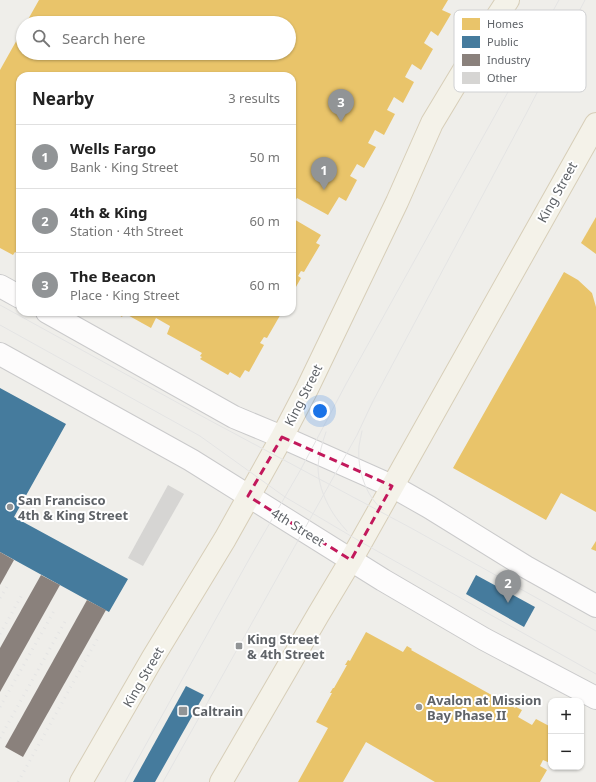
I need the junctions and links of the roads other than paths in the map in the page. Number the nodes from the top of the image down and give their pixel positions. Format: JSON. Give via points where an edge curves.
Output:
{"nodes":[{"id":1,"x":508,"y":0,"type":"edge"},
{"id":2,"x":501,"y":10,"type":"edge"},
{"id":3,"x":454,"y":86,"type":"edge"},
{"id":4,"x":596,"y":124,"type":"edge"},
{"id":5,"x":0,"y":286,"type":"edge"},
{"id":6,"x":16,"y":295,"type":"edge"},
{"id":7,"x":54,"y":316,"type":"edge"},
{"id":8,"x":0,"y":354,"type":"edge"},
{"id":9,"x":282,"y":437,"type":"junction"},
{"id":10,"x":392,"y":486,"type":"junction"},
{"id":11,"x":248,"y":496,"type":"junction"},
{"id":12,"x":351,"y":560,"type":"junction"},
{"id":13,"x":596,"y":606,"type":"edge"},
{"id":14,"x":596,"y":698,"type":"edge"},
{"id":15,"x":81,"y":782,"type":"edge"},
{"id":16,"x":221,"y":782,"type":"edge"}],
"edges":[{"from":1,"to":2,"type":"main road","name":"King Street"},
{"from":3,"to":9,"type":"main road","name":"King Street","via":[[432,123],[397,202]]},
{"from":4,"to":10,"type":"main road","name":"King Street"},
{"from":5,"to":6,"type":"main road"},
{"from":7,"to":9,"type":"main road","via":[[234,417]]},
{"from":8,"to":11,"type":"main road","name":"4th Street","via":[[191,460]]},
{"from":9,"to":10,"type":"main road"},
{"from":9,"to":11,"type":"main road","name":"King Street"},
{"from":10,"to":12,"type":"main road","name":"King Street"},
{"from":10,"to":13,"type":"main road"},
{"from":11,"to":12,"type":"main road","name":"4th Street"},
{"from":11,"to":15,"type":"main road","name":"King Street"},
{"from":12,"to":14,"type":"main road","name":"4th Street","via":[[484,639]]},
{"from":12,"to":16,"type":"main road","name":"King Street"}]}
